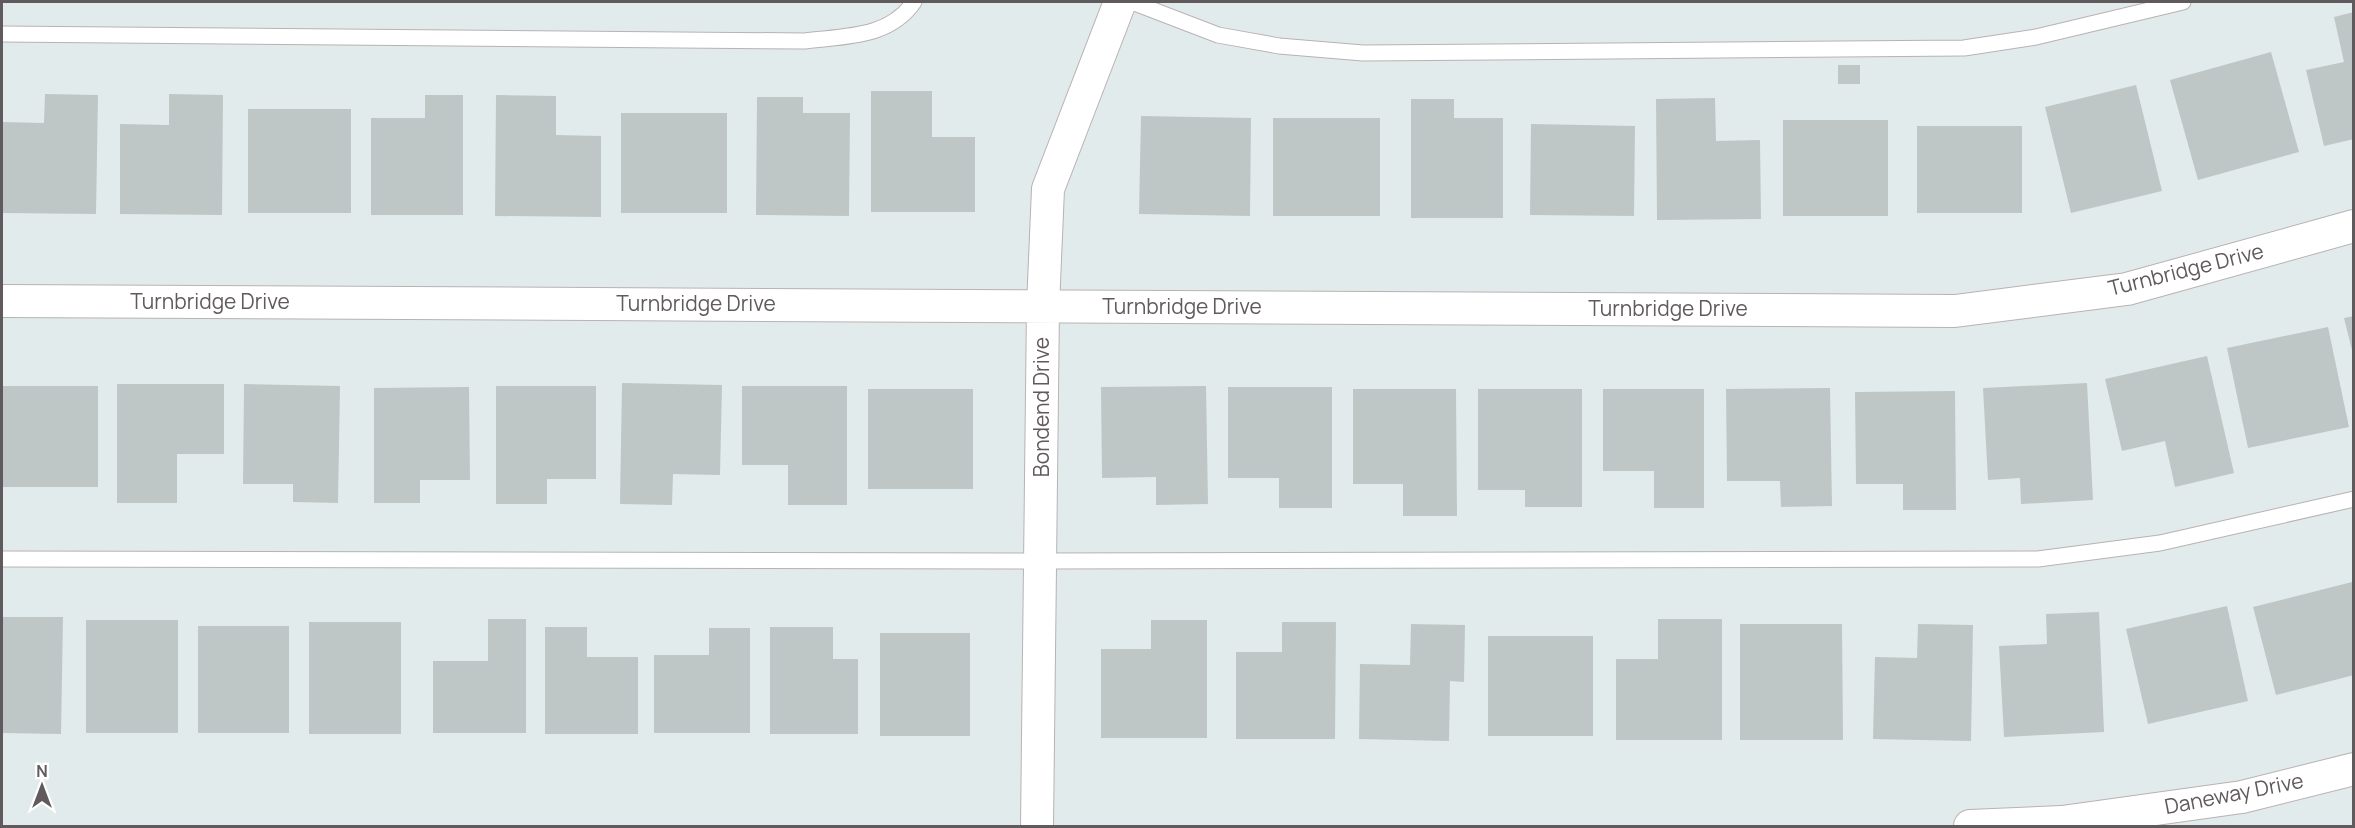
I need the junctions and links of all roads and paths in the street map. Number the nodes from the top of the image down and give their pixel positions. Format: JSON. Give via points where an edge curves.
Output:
{"nodes":[{"id":1,"x":914,"y":2,"type":"edge"},
{"id":2,"x":1120,"y":2,"type":"edge"},
{"id":3,"x":1132,"y":2,"type":"edge"},
{"id":4,"x":2183,"y":2,"type":"edge"},
{"id":5,"x":2,"y":34,"type":"edge"},
{"id":6,"x":2354,"y":226,"type":"edge"},
{"id":7,"x":2,"y":301,"type":"edge"},
{"id":8,"x":1042,"y":306,"type":"junction"},
{"id":9,"x":2354,"y":499,"type":"edge"},
{"id":10,"x":2,"y":559,"type":"edge"},
{"id":11,"x":1041,"y":561,"type":"junction"},
{"id":12,"x":2354,"y":769,"type":"edge"},
{"id":13,"x":1037,"y":826,"type":"edge"},
{"id":14,"x":1970,"y":826,"type":"edge"}],
"edges":[{"from":1,"to":5,"type":"lane","via":[[905,15],[877,32],[805,42]]},
{"from":2,"to":8,"type":"street","name":"Bondend Drive","via":[[1048,189]]},
{"from":3,"to":4,"type":"lane","via":[[1218,35],[1279,46],[1363,52],[1964,48],[2036,37]]},
{"from":6,"to":8,"type":"street","name":"Turnbridge Drive","via":[[2127,289],[1955,311]]},
{"from":7,"to":8,"type":"street","name":"Turnbridge Drive"},
{"from":8,"to":11,"type":"street","name":"Bondend Drive"},
{"from":9,"to":11,"type":"lane","via":[[2160,543],[2038,559]]},
{"from":10,"to":11,"type":"lane"},
{"from":11,"to":13,"type":"street","name":"Bondend Drive"},
{"from":12,"to":14,"type":"street","name":"Daneway Drive","via":[[2242,797],[2062,822]]}]}
